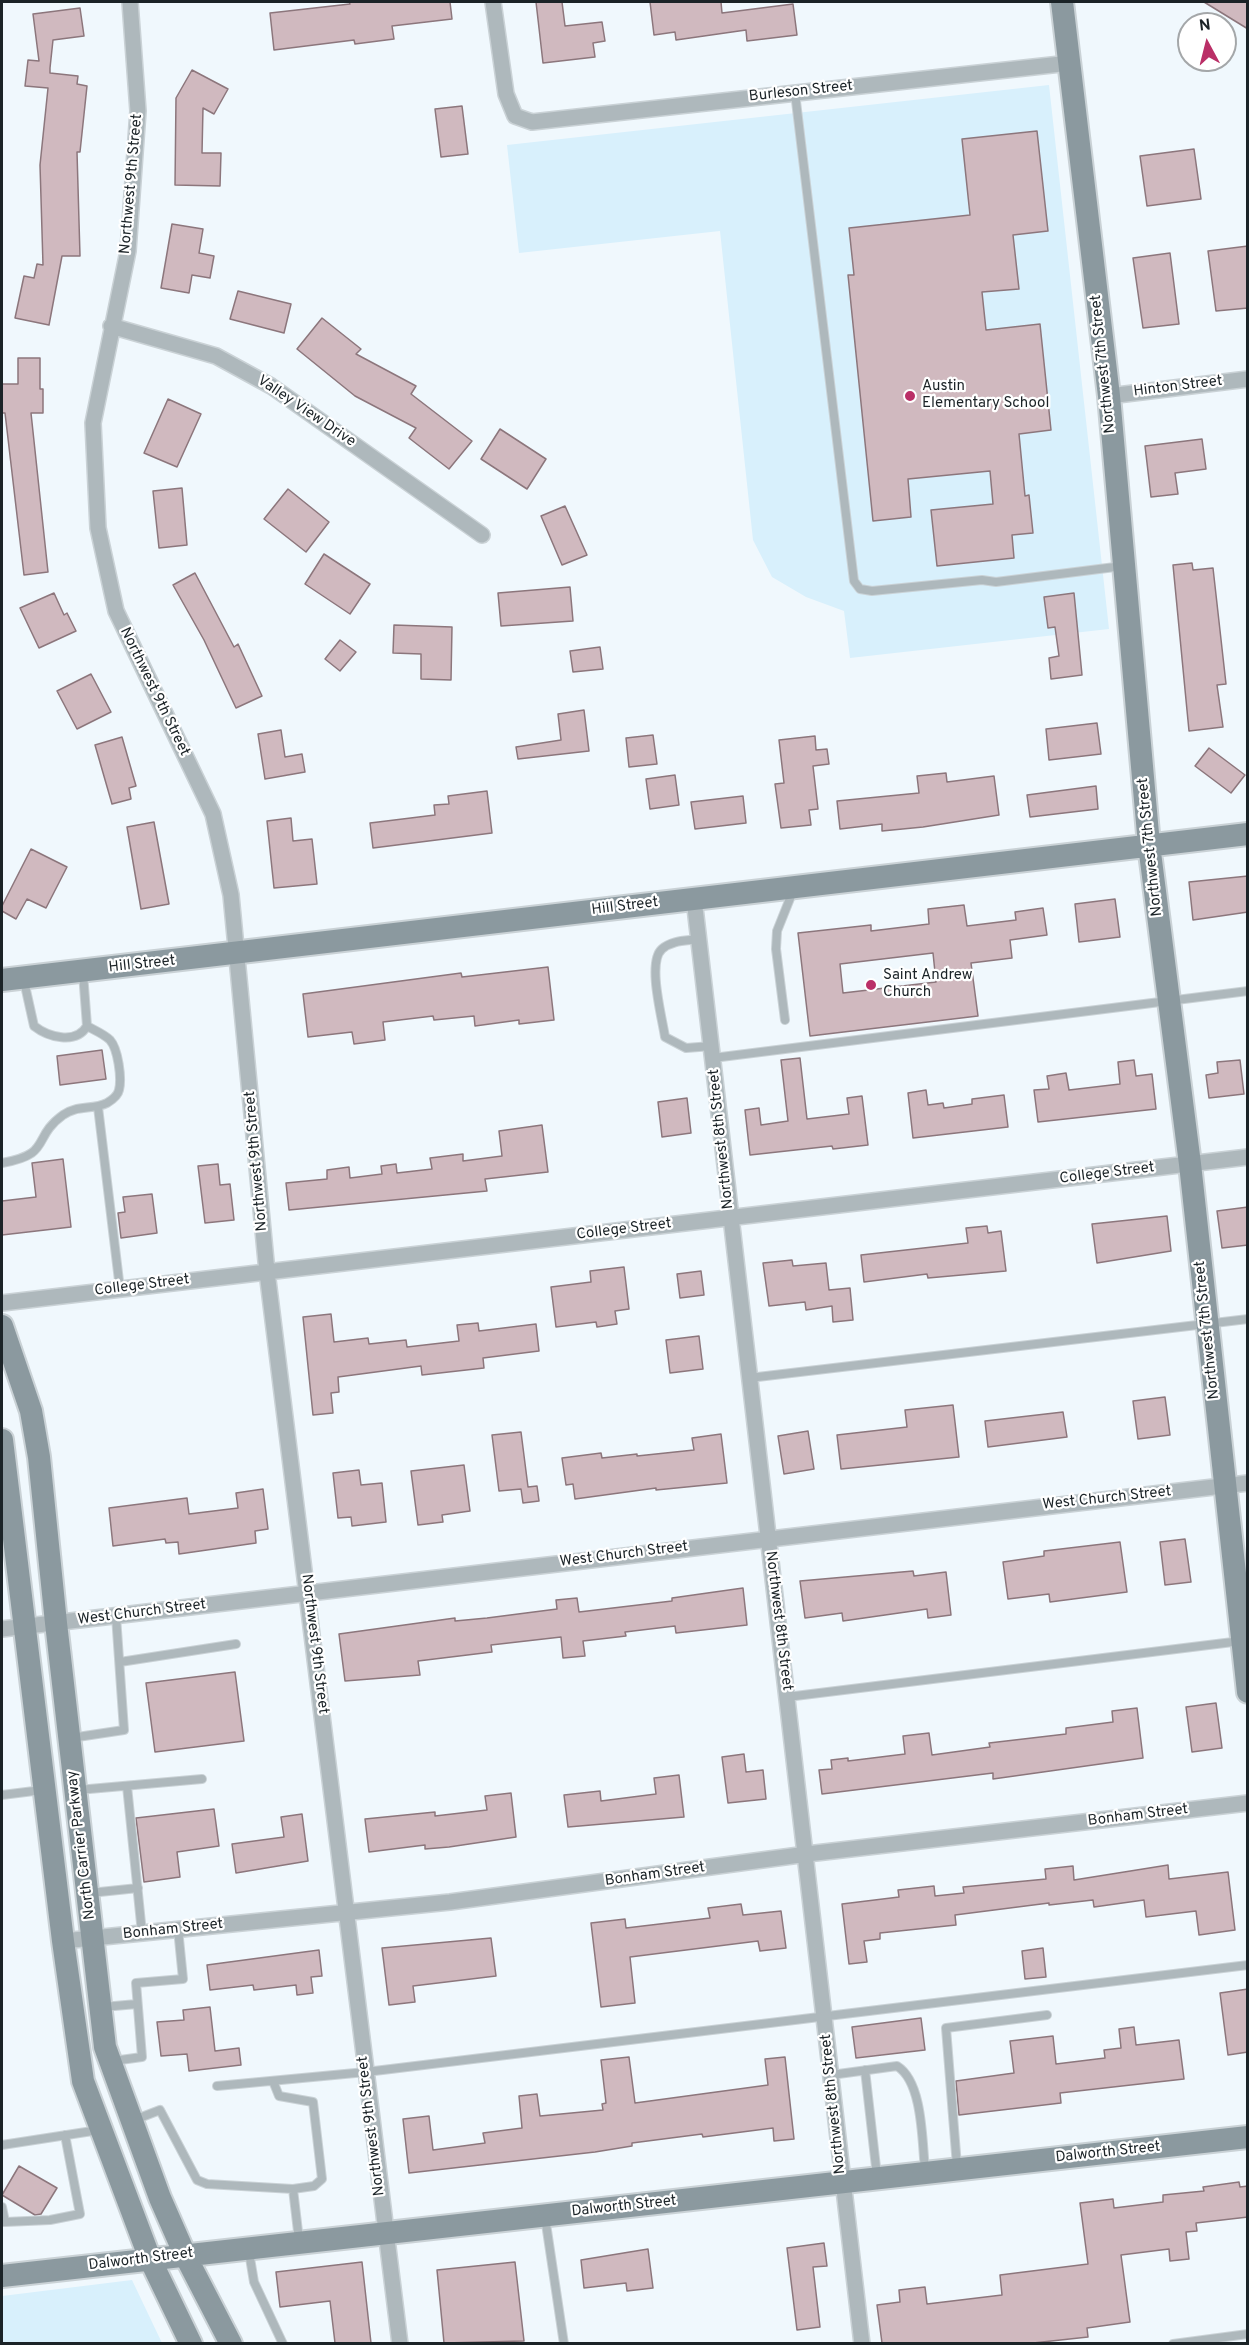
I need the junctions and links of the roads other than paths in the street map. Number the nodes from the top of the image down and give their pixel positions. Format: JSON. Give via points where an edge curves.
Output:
{"nodes":[{"id":1,"x":130,"y":2,"type":"edge"},
{"id":2,"x":493,"y":2,"type":"edge"},
{"id":3,"x":1062,"y":2,"type":"edge"},
{"id":4,"x":1070,"y":63,"type":"junction"},
{"id":5,"x":795,"y":93,"type":"junction"},
{"id":6,"x":111,"y":327,"type":"junction"},
{"id":7,"x":1248,"y":379,"type":"edge"},
{"id":8,"x":1108,"y":396,"type":"junction"},
{"id":9,"x":482,"y":536,"type":"dead end"},
{"id":10,"x":1124,"y":566,"type":"junction"},
{"id":11,"x":1248,"y":834,"type":"edge"},
{"id":12,"x":1149,"y":845,"type":"junction"},
{"id":13,"x":795,"y":887,"type":"junction"},
{"id":14,"x":694,"y":899,"type":"junction"},
{"id":15,"x":699,"y":939,"type":"junction"},
{"id":16,"x":238,"y":954,"type":"junction"},
{"id":17,"x":82,"y":971,"type":"junction"},
{"id":18,"x":12,"y":979,"type":"edge"},
{"id":19,"x":1248,"y":992,"type":"edge"},
{"id":20,"x":1170,"y":1000,"type":"junction"},
{"id":21,"x":785,"y":1020,"type":"dead end"},
{"id":22,"x":87,"y":1026,"type":"junction"},
{"id":23,"x":712,"y":1052,"type":"junction"},
{"id":24,"x":98,"y":1107,"type":"junction"},
{"id":25,"x":1248,"y":1157,"type":"edge"},
{"id":26,"x":2,"y":1163,"type":"edge"},
{"id":27,"x":1190,"y":1164,"type":"junction"},
{"id":28,"x":730,"y":1217,"type":"junction"},
{"id":29,"x":267,"y":1272,"type":"junction"},
{"id":30,"x":120,"y":1289,"type":"junction"},
{"id":31,"x":2,"y":1303,"type":"edge"},
{"id":32,"x":1248,"y":1320,"type":"edge"},
{"id":33,"x":1207,"y":1324,"type":"junction"},
{"id":34,"x":2,"y":1326,"type":"edge"},
{"id":35,"x":749,"y":1378,"type":"junction"},
{"id":36,"x":2,"y":1440,"type":"edge"},
{"id":37,"x":1248,"y":1483,"type":"edge"},
{"id":38,"x":1225,"y":1486,"type":"junction"},
{"id":39,"x":5,"y":1500,"type":"edge"},
{"id":40,"x":767,"y":1538,"type":"junction"},
{"id":41,"x":307,"y":1593,"type":"junction"},
{"id":42,"x":117,"y":1616,"type":"junction"},
{"id":43,"x":56,"y":1623,"type":"junction"},
{"id":44,"x":13,"y":1628,"type":"edge"},
{"id":45,"x":1245,"y":1641,"type":"edge"},
{"id":46,"x":236,"y":1644,"type":"dead end"},
{"id":47,"x":120,"y":1662,"type":"junction"},
{"id":48,"x":1248,"y":1692,"type":"edge"},
{"id":49,"x":787,"y":1697,"type":"junction"},
{"id":50,"x":70,"y":1738,"type":"junction"},
{"id":51,"x":202,"y":1779,"type":"dead end"},
{"id":52,"x":127,"y":1786,"type":"junction"},
{"id":53,"x":44,"y":1789,"type":"junction"},
{"id":54,"x":76,"y":1790,"type":"junction"},
{"id":55,"x":2,"y":1795,"type":"edge"},
{"id":56,"x":1248,"y":1803,"type":"edge"},
{"id":57,"x":807,"y":1854,"type":"junction"},
{"id":58,"x":138,"y":1888,"type":"junction"},
{"id":59,"x":88,"y":1893,"type":"junction"},
{"id":60,"x":347,"y":1912,"type":"junction"},
{"id":61,"x":178,"y":1929,"type":"junction"},
{"id":62,"x":142,"y":1933,"type":"junction"},
{"id":63,"x":94,"y":1938,"type":"junction"},
{"id":64,"x":63,"y":1941,"type":"junction"},
{"id":65,"x":1248,"y":1965,"type":"edge"},
{"id":66,"x":137,"y":2004,"type":"junction"},
{"id":67,"x":101,"y":2007,"type":"junction"},
{"id":68,"x":824,"y":2015,"type":"junction"},
{"id":69,"x":1047,"y":2016,"type":"dead end"},
{"id":70,"x":111,"y":2061,"type":"junction"},
{"id":71,"x":864,"y":2070,"type":"junction"},
{"id":72,"x":366,"y":2072,"type":"junction"},
{"id":73,"x":831,"y":2075,"type":"junction"},
{"id":74,"x":273,"y":2081,"type":"junction"},
{"id":75,"x":217,"y":2086,"type":"dead end"},
{"id":76,"x":132,"y":2120,"type":"junction"},
{"id":77,"x":101,"y":2130,"type":"junction"},
{"id":78,"x":64,"y":2135,"type":"junction"},
{"id":79,"x":1248,"y":2137,"type":"edge"},
{"id":80,"x":2,"y":2145,"type":"edge"},
{"id":81,"x":958,"y":2170,"type":"junction"},
{"id":82,"x":926,"y":2174,"type":"junction"},
{"id":83,"x":877,"y":2180,"type":"junction"},
{"id":84,"x":843,"y":2184,"type":"junction"},
{"id":85,"x":293,"y":2189,"type":"junction"},
{"id":86,"x":2,"y":2208,"type":"edge"},
{"id":87,"x":545,"y":2215,"type":"junction"},
{"id":88,"x":3,"y":2222,"type":"edge"},
{"id":89,"x":385,"y":2232,"type":"junction"},
{"id":90,"x":300,"y":2242,"type":"junction"},
{"id":91,"x":248,"y":2248,"type":"junction"},
{"id":92,"x":185,"y":2255,"type":"junction"},
{"id":93,"x":150,"y":2259,"type":"junction"},
{"id":94,"x":2,"y":2276,"type":"edge"},
{"id":95,"x":1248,"y":2334,"type":"edge"},
{"id":96,"x":191,"y":2343,"type":"edge"},
{"id":97,"x":231,"y":2343,"type":"edge"},
{"id":98,"x":283,"y":2343,"type":"edge"},
{"id":99,"x":400,"y":2343,"type":"edge"},
{"id":100,"x":564,"y":2343,"type":"edge"},
{"id":101,"x":862,"y":2343,"type":"edge"},
{"id":102,"x":1173,"y":2343,"type":"edge"}],
"edges":[{"from":1,"to":6,"type":"street","name":"Northwest 9th Street","via":[[138,111],[128,252]]},
{"from":2,"to":5,"type":"street","name":"Burleson Street","via":[[506,94],[515,116],[532,122]]},
{"from":3,"to":4,"type":"street","name":"Northwest 7th Street"},
{"from":4,"to":5,"type":"street","name":"Burleson Street"},
{"from":4,"to":8,"type":"street","name":"Northwest 7th Street"},
{"from":5,"to":10,"type":"lane","via":[[854,581],[860,589],[872,591],[982,580],[996,582]]},
{"from":6,"to":9,"type":"street","name":"Valley View Drive","via":[[216,356],[271,386]]},
{"from":6,"to":16,"type":"street","name":"Northwest 9th Street","via":[[93,423],[98,528],[116,611],[213,814],[231,895]]},
{"from":7,"to":8,"type":"street","name":"Hinton Street"},
{"from":8,"to":10,"type":"street","name":"Northwest 7th Street"},
{"from":10,"to":12,"type":"street","name":"Northwest 7th Street"},
{"from":11,"to":12,"type":"street","name":"Hill Street"},
{"from":12,"to":13,"type":"street","name":"Hill Street"},
{"from":12,"to":20,"type":"street","name":"Northwest 7th Street"},
{"from":13,"to":14,"type":"street","name":"Hill Street"},
{"from":13,"to":21,"type":"lane","via":[[777,932]]},
{"from":14,"to":15,"type":"street","name":"Northwest 8th Street"},
{"from":14,"to":16,"type":"street","name":"Hill Street"},
{"from":15,"to":23,"type":"street","name":"Northwest 8th Street"},
{"from":15,"to":23,"type":"lane","via":[[676,942],[661,950],[654,963],[665,1037],[686,1048]]},
{"from":16,"to":17,"type":"street","name":"Hill Street"},
{"from":16,"to":29,"type":"street","name":"Northwest 9th Street"},
{"from":17,"to":18,"type":"street","name":"Hill Street"},
{"from":17,"to":22,"type":"lane"},
{"from":18,"to":22,"type":"lane","via":[[34,1026],[40,1030],[62,1037],[73,1036]]},
{"from":19,"to":20,"type":"lane"},
{"from":20,"to":23,"type":"lane"},
{"from":20,"to":27,"type":"street","name":"Northwest 7th Street"},
{"from":22,"to":24,"type":"lane","via":[[109,1040],[117,1058],[120,1089]]},
{"from":23,"to":28,"type":"street","name":"Northwest 8th Street"},
{"from":24,"to":26,"type":"lane","via":[[66,1112],[52,1124],[33,1154]]},
{"from":24,"to":30,"type":"lane"},
{"from":25,"to":27,"type":"street","name":"College Street"},
{"from":27,"to":28,"type":"street","name":"College Street"},
{"from":27,"to":33,"type":"street","name":"Northwest 7th Street"},
{"from":28,"to":29,"type":"street","name":"College Street"},
{"from":28,"to":35,"type":"street","name":"Northwest 8th Street"},
{"from":29,"to":30,"type":"street","name":"College Street"},
{"from":29,"to":41,"type":"street","name":"Northwest 9th Street"},
{"from":30,"to":31,"type":"street","name":"College Street"},
{"from":32,"to":33,"type":"lane"},
{"from":33,"to":35,"type":"lane"},
{"from":33,"to":38,"type":"street","name":"Northwest 7th Street"},
{"from":34,"to":43,"type":"street","name":"North Carrier Parkway","via":[[31,1411]]},
{"from":35,"to":40,"type":"street","name":"Northwest 8th Street"},
{"from":36,"to":39,"type":"street","name":"North Carrier Parkway"},
{"from":37,"to":38,"type":"street","name":"West Church Street"},
{"from":38,"to":40,"type":"street","name":"West Church Street"},
{"from":38,"to":45,"type":"street","name":"Northwest 7th Street"},
{"from":39,"to":44,"type":"street","name":"North Carrier Parkway"},
{"from":40,"to":41,"type":"street","name":"West Church Street"},
{"from":40,"to":49,"type":"street","name":"Northwest 8th Street"},
{"from":41,"to":42,"type":"street","name":"West Church Street"},
{"from":41,"to":60,"type":"street","name":"Northwest 9th Street"},
{"from":42,"to":43,"type":"street","name":"West Church Street"},
{"from":42,"to":47,"type":"lane"},
{"from":43,"to":44,"type":"street","name":"West Church Street"},
{"from":43,"to":50,"type":"street","name":"North Carrier Parkway"},
{"from":44,"to":53,"type":"street","name":"North Carrier Parkway"},
{"from":45,"to":48,"type":"street","name":"Northwest 7th Street"},
{"from":45,"to":49,"type":"lane"},
{"from":46,"to":47,"type":"lane"},
{"from":47,"to":50,"type":"lane","via":[[124,1730]]},
{"from":49,"to":57,"type":"street","name":"Northwest 8th Street"},
{"from":50,"to":54,"type":"street","name":"North Carrier Parkway"},
{"from":51,"to":52,"type":"lane"},
{"from":52,"to":54,"type":"lane"},
{"from":52,"to":58,"type":"lane"},
{"from":53,"to":55,"type":"lane"},
{"from":53,"to":64,"type":"street","name":"North Carrier Parkway"},
{"from":54,"to":59,"type":"street","name":"North Carrier Parkway"},
{"from":56,"to":57,"type":"street","name":"Bonham Street"},
{"from":57,"to":60,"type":"street","name":"Bonham Street","via":[[588,1885]]},
{"from":57,"to":68,"type":"street","name":"Northwest 8th Street"},
{"from":58,"to":59,"type":"lane"},
{"from":58,"to":62,"type":"lane"},
{"from":59,"to":63,"type":"street","name":"North Carrier Parkway"},
{"from":60,"to":61,"type":"street","name":"Bonham Street"},
{"from":60,"to":72,"type":"street","name":"Northwest 9th Street"},
{"from":61,"to":62,"type":"street","name":"Bonham Street"},
{"from":61,"to":66,"type":"lane","via":[[183,1978],[136,1983]]},
{"from":62,"to":63,"type":"street","name":"Bonham Street"},
{"from":63,"to":64,"type":"street","name":"Bonham Street"},
{"from":63,"to":67,"type":"street","name":"North Carrier Parkway"},
{"from":64,"to":77,"type":"street","name":"North Carrier Parkway","via":[[83,2081]]},
{"from":65,"to":68,"type":"lane"},
{"from":66,"to":67,"type":"lane"},
{"from":66,"to":70,"type":"lane","via":[[142,2057]]},
{"from":67,"to":70,"type":"street","name":"North Carrier Parkway","via":[[105,2047]]},
{"from":68,"to":72,"type":"lane"},
{"from":68,"to":73,"type":"street","name":"Northwest 8th Street"},
{"from":69,"to":81,"type":"lane","via":[[946,2028]]},
{"from":70,"to":76,"type":"street","name":"North Carrier Parkway"},
{"from":71,"to":73,"type":"lane"},
{"from":71,"to":82,"type":"lane","via":[[897,2066],[906,2071],[915,2094]]},
{"from":71,"to":83,"type":"lane"},
{"from":72,"to":74,"type":"lane"},
{"from":72,"to":89,"type":"street","name":"Northwest 9th Street"},
{"from":73,"to":84,"type":"street","name":"Northwest 8th Street"},
{"from":74,"to":75,"type":"lane"},
{"from":74,"to":85,"type":"lane","via":[[279,2096],[313,2102],[322,2180],[314,2186]]},
{"from":76,"to":85,"type":"lane","via":[[160,2110],[197,2180],[207,2184]]},
{"from":76,"to":92,"type":"street","name":"North Carrier Parkway"},
{"from":77,"to":78,"type":"lane"},
{"from":77,"to":93,"type":"street","name":"North Carrier Parkway"},
{"from":78,"to":80,"type":"lane"},
{"from":78,"to":88,"type":"lane","via":[[80,2214]]},
{"from":79,"to":81,"type":"street","name":"Dalworth Street"},
{"from":81,"to":82,"type":"street","name":"Dalworth Street"},
{"from":82,"to":83,"type":"street","name":"Dalworth Street"},
{"from":83,"to":84,"type":"street","name":"Dalworth Street"},
{"from":84,"to":87,"type":"street","name":"Dalworth Street"},
{"from":84,"to":101,"type":"street","name":"Northwest 8th Street"},
{"from":85,"to":90,"type":"lane"},
{"from":86,"to":88,"type":"lane"},
{"from":87,"to":89,"type":"street","name":"Dalworth Street"},
{"from":87,"to":100,"type":"lane"},
{"from":89,"to":90,"type":"street","name":"Dalworth Street"},
{"from":89,"to":99,"type":"street","name":"Northwest 9th Street"},
{"from":90,"to":91,"type":"street","name":"Dalworth Street"},
{"from":91,"to":92,"type":"street","name":"Dalworth Street"},
{"from":91,"to":98,"type":"lane","via":[[254,2282]]},
{"from":92,"to":93,"type":"street","name":"Dalworth Street"},
{"from":92,"to":97,"type":"street","name":"North Carrier Parkway"},
{"from":93,"to":94,"type":"street","name":"Dalworth Street"},
{"from":93,"to":96,"type":"street","name":"North Carrier Parkway"},
{"from":95,"to":102,"type":"lane"}]}
